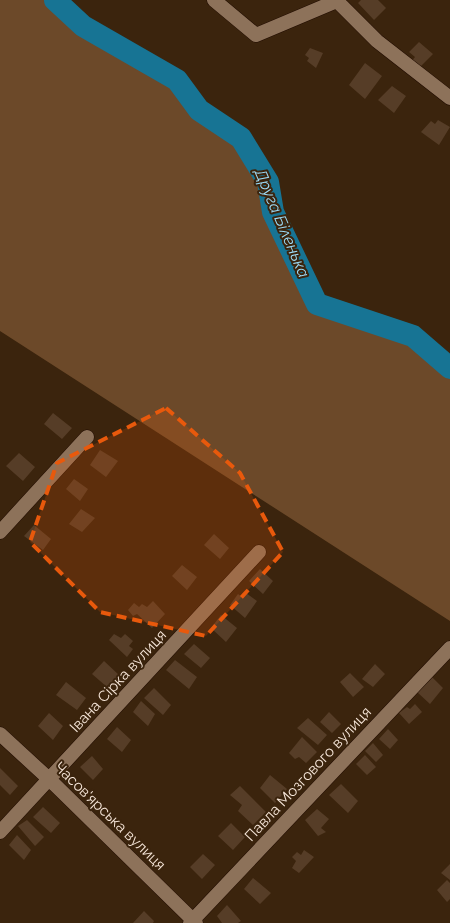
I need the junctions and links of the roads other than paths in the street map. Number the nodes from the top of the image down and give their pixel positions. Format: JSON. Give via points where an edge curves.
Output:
{"nodes":[{"id":1,"x":214,"y":0,"type":"edge"},
{"id":2,"x":338,"y":0,"type":"edge"},
{"id":3,"x":450,"y":98,"type":"edge"},
{"id":4,"x":87,"y":437,"type":"dead end"},
{"id":5,"x":0,"y":532,"type":"edge"},
{"id":6,"x":259,"y":552,"type":"dead end"},
{"id":7,"x":450,"y":648,"type":"edge"},
{"id":8,"x":0,"y":734,"type":"edge"},
{"id":9,"x":49,"y":779,"type":"junction"},
{"id":10,"x":0,"y":832,"type":"edge"},
{"id":11,"x":193,"y":922,"type":"edge"}],
"edges":[{"from":1,"to":2,"type":"street","via":[[256,35]]},
{"from":2,"to":3,"type":"street","via":[[376,42]]},
{"from":4,"to":5,"type":"street"},
{"from":6,"to":9,"type":"street","name":"Івана Сірка вулиця"},
{"from":7,"to":11,"type":"street","name":"Павла Мозгового вулиця"},
{"from":8,"to":9,"type":"street","name":"Часов'ярська вулиця"},
{"from":9,"to":10,"type":"street","name":"Івана Сірка вулиця"},
{"from":9,"to":11,"type":"street","name":"Часов'ярська вулиця"}]}
